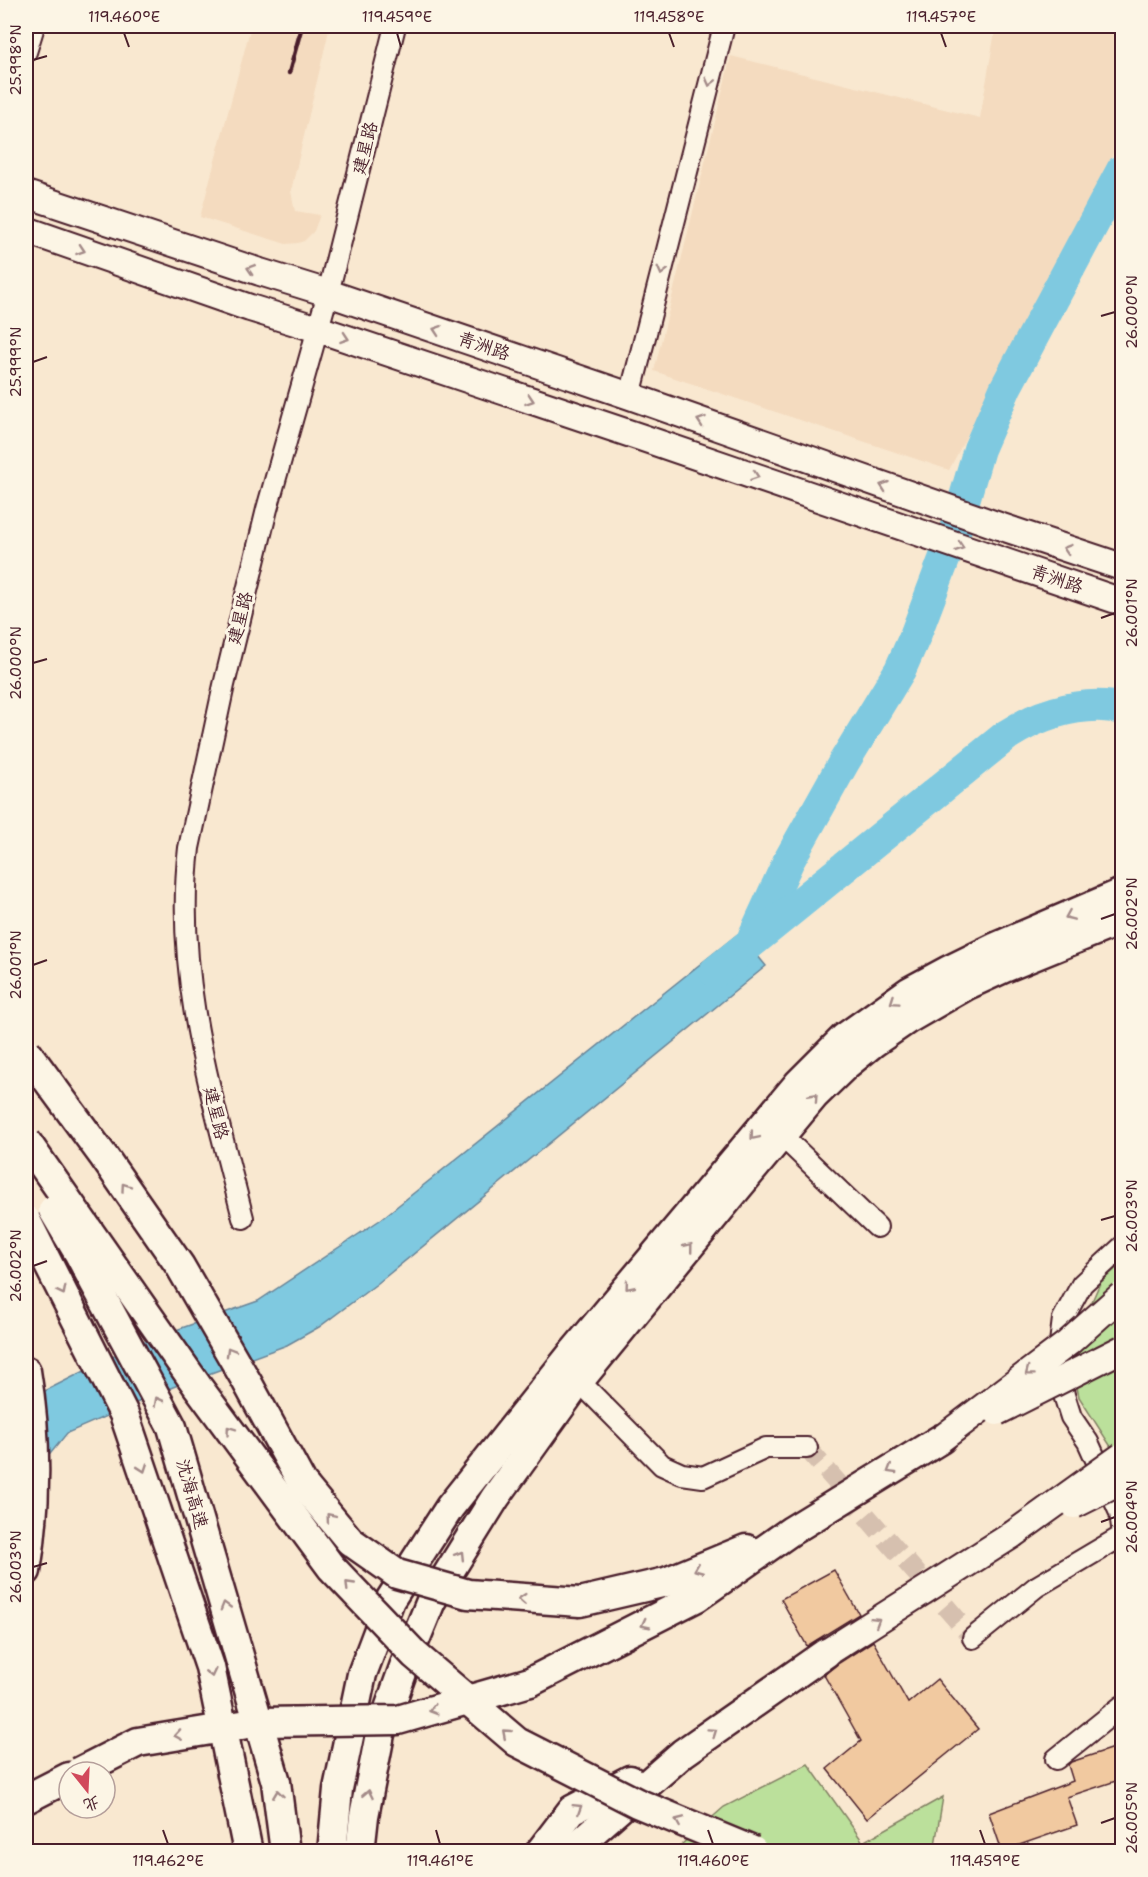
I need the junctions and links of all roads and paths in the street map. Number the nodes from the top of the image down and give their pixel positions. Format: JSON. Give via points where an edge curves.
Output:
{"nodes":[{"id":1,"x":34,"y":26,"type":"edge"},
{"id":2,"x":395,"y":26,"type":"edge"},
{"id":3,"x":724,"y":26,"type":"edge"},
{"id":4,"x":26,"y":52,"type":"edge"},
{"id":5,"x":26,"y":194,"type":"edge"},
{"id":6,"x":26,"y":230,"type":"edge"},
{"id":7,"x":328,"y":293,"type":"junction"},
{"id":8,"x":318,"y":329,"type":"junction"},
{"id":9,"x":583,"y":380,"type":"junction"},
{"id":10,"x":630,"y":396,"type":"junction"},
{"id":11,"x":570,"y":414,"type":"junction"},
{"id":12,"x":1122,"y":567,"type":"edge"},
{"id":13,"x":1122,"y":602,"type":"edge"},
{"id":14,"x":1122,"y":893,"type":"edge"},
{"id":15,"x":1122,"y":920,"type":"edge"},
{"id":16,"x":26,"y":1051,"type":"edge"},
{"id":17,"x":781,"y":1135,"type":"junction"},
{"id":18,"x":26,"y":1141,"type":"edge"},
{"id":19,"x":26,"y":1165,"type":"edge"},
{"id":20,"x":243,"y":1218,"type":"dead end"},
{"id":21,"x":26,"y":1220,"type":"edge"},
{"id":22,"x":877,"y":1227,"type":"dead end"},
{"id":23,"x":1122,"y":1247,"type":"edge"},
{"id":24,"x":1122,"y":1295,"type":"edge"},
{"id":25,"x":1122,"y":1349,"type":"edge"},
{"id":26,"x":26,"y":1371,"type":"edge"},
{"id":27,"x":579,"y":1381,"type":"junction"},
{"id":28,"x":940,"y":1439,"type":"junction"},
{"id":29,"x":807,"y":1448,"type":"dead end"},
{"id":30,"x":1122,"y":1456,"type":"edge"},
{"id":31,"x":1122,"y":1481,"type":"edge"},
{"id":32,"x":1122,"y":1527,"type":"edge"},
{"id":33,"x":792,"y":1531,"type":"junction"},
{"id":34,"x":1012,"y":1534,"type":"junction"},
{"id":35,"x":1122,"y":1536,"type":"edge"},
{"id":36,"x":26,"y":1571,"type":"edge"},
{"id":37,"x":973,"y":1638,"type":"dead end"},
{"id":38,"x":826,"y":1653,"type":"joint"},
{"id":39,"x":1122,"y":1706,"type":"edge"},
{"id":40,"x":683,"y":1753,"type":"junction"},
{"id":41,"x":1056,"y":1759,"type":"dead end"},
{"id":42,"x":103,"y":1760,"type":"edge"},
{"id":43,"x":57,"y":1783,"type":"edge"},
{"id":44,"x":26,"y":1799,"type":"edge"},
{"id":45,"x":248,"y":1851,"type":"edge"},
{"id":46,"x":285,"y":1851,"type":"edge"},
{"id":47,"x":332,"y":1851,"type":"edge"},
{"id":48,"x":360,"y":1851,"type":"edge"},
{"id":49,"x":540,"y":1851,"type":"edge"},
{"id":50,"x":573,"y":1851,"type":"edge"},
{"id":51,"x":753,"y":1851,"type":"edge"}],
"edges":[{"from":1,"to":4,"type":"street"},
{"from":2,"to":7,"type":"street","name":"建星路"},
{"from":3,"to":10,"type":"street","one_way":true},
{"from":7,"to":5,"type":"main road","name":"青洲路","one_way":true},
{"from":6,"to":8,"type":"main road","name":"青洲路","one_way":true},
{"from":7,"to":8,"type":"street","name":"建星路"},
{"from":9,"to":7,"type":"main road","name":"青洲路","one_way":true},
{"from":8,"to":11,"type":"main road","name":"青洲路","one_way":true},
{"from":8,"to":20,"type":"street","name":"建星路","via":[[267,509],[224,685],[186,872],[187,954],[193,1011]]},
{"from":9,"to":10,"type":"main road","name":"青洲路"},
{"from":9,"to":11,"type":"main road"},
{"from":12,"to":10,"type":"main road","name":"青洲路","one_way":true},
{"from":11,"to":13,"type":"main road","name":"青洲路","one_way":true},
{"from":14,"to":47,"type":"highway","one_way":true,"via":[[949,970],[910,991],[844,1038],[798,1084],[571,1355],[450,1507],[390,1600],[362,1674],[338,1790]]},
{"from":17,"to":15,"type":"highway","one_way":true,"via":[[846,1065],[908,1019],[967,985]]},
{"from":33,"to":16,"type":"highway","one_way":true,"bridge":true,"via":[[666,1582],[580,1602],[468,1594],[397,1574],[350,1541],[302,1484],[180,1266]]},
{"from":17,"to":22,"type":"street"},
{"from":27,"to":17,"type":"highway","one_way":true},
{"from":51,"to":18,"type":"highway","one_way":true,"bridge":true,"via":[[637,1803],[517,1742],[415,1655],[332,1567],[198,1387]]},
{"from":46,"to":19,"type":"highway","name":"沈海高速","one_way":true,"bridge":true,"via":[[276,1782],[172,1427],[78,1252]]},
{"from":21,"to":45,"type":"highway","name":"沈海高速","one_way":true,"bridge":true,"via":[[124,1414],[210,1667]]},
{"from":23,"to":32,"type":"street","via":[[1082,1284],[1063,1319],[1058,1359],[1071,1417],[1088,1442],[1120,1513]]},
{"from":24,"to":28,"type":"main road","one_way":true,"bridge":true,"via":[[1068,1343]]},
{"from":25,"to":28,"type":"main road","bridge":true},
{"from":26,"to":36,"type":"highway","via":[[33,1433],[33,1501]]},
{"from":27,"to":29,"type":"street","via":[[662,1465],[682,1474],[703,1477],[766,1448]]},
{"from":48,"to":27,"type":"highway","one_way":true,"via":[[380,1734],[431,1601],[495,1498]]},
{"from":28,"to":33,"type":"highway","one_way":true},
{"from":30,"to":34,"type":"main road","bridge":true},
{"from":31,"to":34,"type":"main road","bridge":true},
{"from":33,"to":42,"type":"highway","one_way":true,"bridge":true,"via":[[697,1598],[530,1682],[398,1720],[260,1722],[138,1742]]},
{"from":38,"to":34,"type":"main road","one_way":true},
{"from":35,"to":37,"type":"street","via":[[1036,1587]]},
{"from":40,"to":38,"type":"highway","one_way":true},
{"from":39,"to":41,"type":"street"},
{"from":49,"to":40,"type":"highway","one_way":true,"via":[[572,1810]]},
{"from":40,"to":50,"type":"highway"},
{"from":43,"to":44,"type":"highway"}]}
